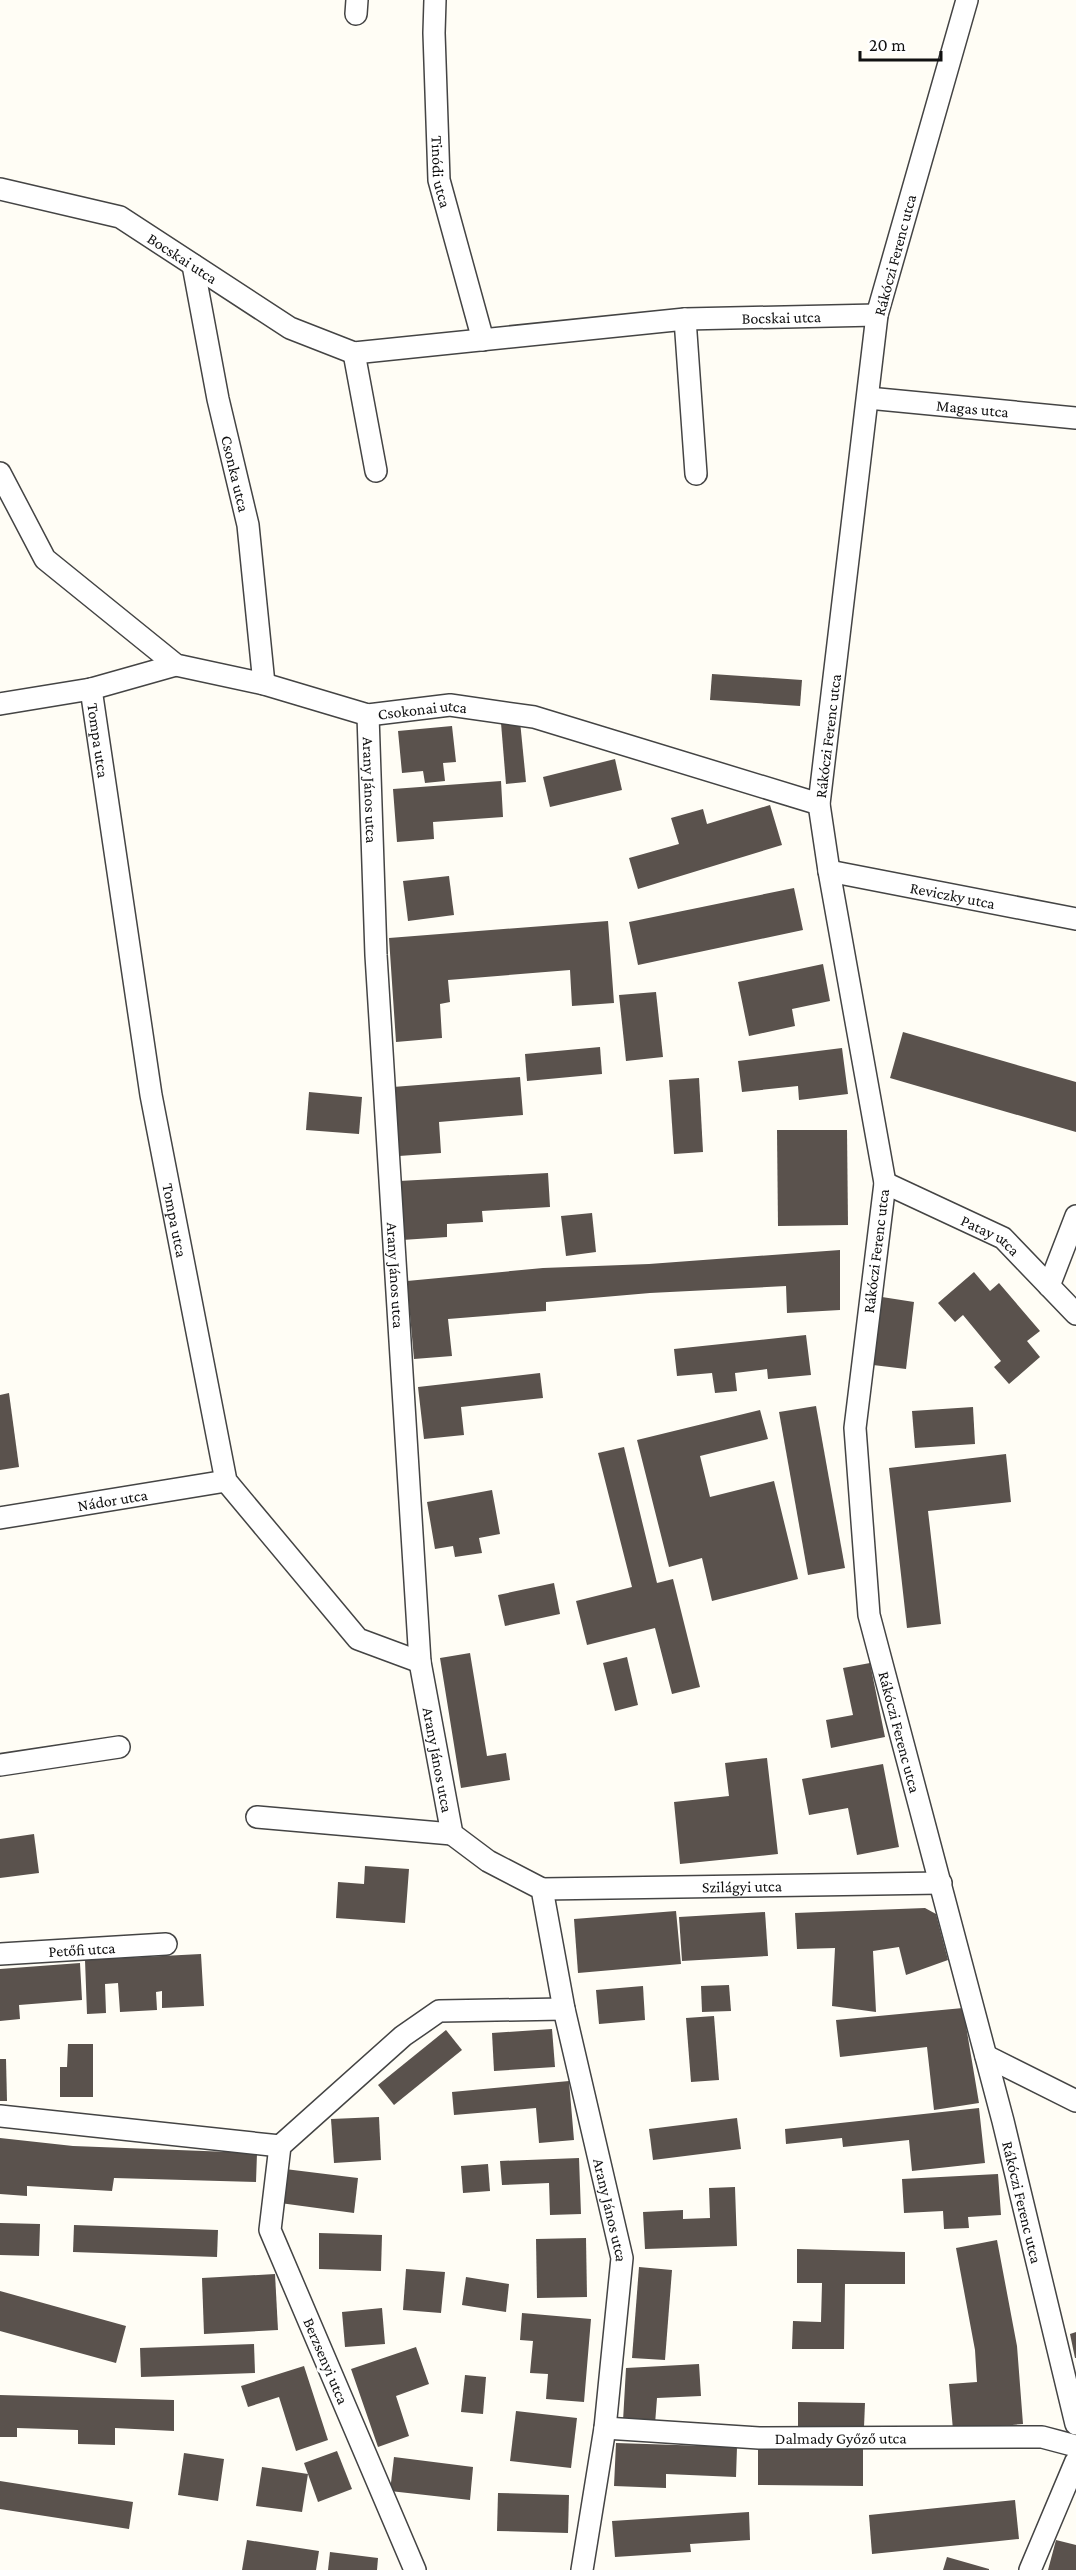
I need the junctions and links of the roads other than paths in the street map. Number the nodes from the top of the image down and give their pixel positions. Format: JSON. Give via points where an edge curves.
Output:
{"nodes":[{"id":1,"x":435,"y":0,"type":"edge"},
{"id":2,"x":967,"y":0,"type":"edge"},
{"id":3,"x":0,"y":189,"type":"edge"},
{"id":4,"x":193,"y":265,"type":"junction"},
{"id":5,"x":877,"y":315,"type":"junction"},
{"id":6,"x":685,"y":320,"type":"junction"},
{"id":7,"x":483,"y":340,"type":"junction"},
{"id":8,"x":354,"y":353,"type":"junction"},
{"id":9,"x":868,"y":398,"type":"junction"},
{"id":10,"x":1076,"y":418,"type":"edge"},
{"id":11,"x":376,"y":471,"type":"dead end"},
{"id":12,"x":0,"y":473,"type":"edge"},
{"id":13,"x":696,"y":474,"type":"dead end"},
{"id":14,"x":176,"y":665,"type":"junction"},
{"id":15,"x":264,"y":684,"type":"junction"},
{"id":16,"x":91,"y":689,"type":"junction"},
{"id":17,"x":0,"y":704,"type":"edge"},
{"id":18,"x":368,"y":715,"type":"junction"},
{"id":19,"x":819,"y":804,"type":"junction"},
{"id":20,"x":829,"y":871,"type":"junction"},
{"id":21,"x":1076,"y":919,"type":"edge"},
{"id":22,"x":885,"y":1183,"type":"junction"},
{"id":23,"x":1076,"y":1216,"type":"edge"},
{"id":24,"x":1049,"y":1286,"type":"junction"},
{"id":25,"x":1076,"y":1314,"type":"edge"},
{"id":26,"x":226,"y":1481,"type":"junction"},
{"id":27,"x":0,"y":1518,"type":"edge"},
{"id":28,"x":420,"y":1662,"type":"junction"},
{"id":29,"x":119,"y":1747,"type":"dead end"},
{"id":30,"x":0,"y":1765,"type":"edge"},
{"id":31,"x":257,"y":1817,"type":"dead end"},
{"id":32,"x":452,"y":1834,"type":"junction"},
{"id":33,"x":941,"y":1883,"type":"junction"},
{"id":34,"x":542,"y":1889,"type":"junction"},
{"id":35,"x":166,"y":1944,"type":"dead end"},
{"id":36,"x":0,"y":1953,"type":"edge"},
{"id":37,"x":564,"y":2009,"type":"junction"},
{"id":38,"x":986,"y":2056,"type":"junction"},
{"id":39,"x":1076,"y":2101,"type":"edge"},
{"id":40,"x":0,"y":2116,"type":"edge"},
{"id":41,"x":280,"y":2146,"type":"junction"},
{"id":42,"x":1076,"y":2424,"type":"edge"},
{"id":43,"x":605,"y":2428,"type":"junction"},
{"id":44,"x":1076,"y":2446,"type":"edge"},
{"id":45,"x":1076,"y":2460,"type":"edge"},
{"id":46,"x":415,"y":2570,"type":"edge"},
{"id":47,"x":582,"y":2570,"type":"edge"},
{"id":48,"x":1030,"y":2570,"type":"edge"}],
"edges":[{"from":1,"to":7,"type":"street","name":"Tinódi utca","via":[[440,180]]},
{"from":2,"to":5,"type":"street","name":"Rákóczi Ferenc utca"},
{"from":3,"to":4,"type":"street","name":"Bocskai utca","via":[[120,217]]},
{"from":4,"to":8,"type":"street","name":"Bocskai utca","via":[[290,328]]},
{"from":4,"to":15,"type":"street","name":"Csonka utca","via":[[218,399],[248,525]]},
{"from":5,"to":6,"type":"street","name":"Bocskai utca"},
{"from":5,"to":9,"type":"street","name":"Rákóczi Ferenc utca"},
{"from":6,"to":7,"type":"street","name":"Bocskai utca"},
{"from":6,"to":13,"type":"street"},
{"from":7,"to":8,"type":"street","name":"Bocskai utca"},
{"from":8,"to":11,"type":"street"},
{"from":9,"to":10,"type":"street","name":"Magas utca"},
{"from":9,"to":19,"type":"street","name":"Rákóczi Ferenc utca"},
{"from":12,"to":14,"type":"street","name":"Csokonai utca","via":[[45,560]]},
{"from":14,"to":15,"type":"street","name":"Csokonai utca"},
{"from":14,"to":16,"type":"street"},
{"from":15,"to":18,"type":"street","name":"Csokonai utca"},
{"from":16,"to":17,"type":"street"},
{"from":16,"to":26,"type":"street","name":"Tompa utca","via":[[151,1095]]},
{"from":18,"to":19,"type":"street","name":"Csokonai utca","via":[[450,705],[534,717]]},
{"from":18,"to":28,"type":"street","name":"Arany János utca","via":[[376,955]]},
{"from":19,"to":20,"type":"street","name":"Rákóczi Ferenc utca"},
{"from":20,"to":21,"type":"street","name":"Reviczky utca"},
{"from":20,"to":22,"type":"street","name":"Rákóczi Ferenc utca"},
{"from":22,"to":24,"type":"street","name":"Patay utca","via":[[1003,1238]]},
{"from":22,"to":33,"type":"street","name":"Rákóczi Ferenc utca","via":[[855,1428],[868,1616]]},
{"from":23,"to":24,"type":"street"},
{"from":24,"to":25,"type":"street","name":"Patay utca"},
{"from":26,"to":27,"type":"street","name":"Nádor utca"},
{"from":26,"to":28,"type":"street","name":"Tompa utca","via":[[358,1639]]},
{"from":28,"to":32,"type":"street","name":"Arany János utca"},
{"from":29,"to":30,"type":"street"},
{"from":31,"to":32,"type":"street","name":"Arany János utca"},
{"from":32,"to":34,"type":"street","name":"Arany János utca","via":[[488,1861]]},
{"from":33,"to":34,"type":"street","name":"Szilágyi utca"},
{"from":33,"to":38,"type":"street","name":"Rákóczi Ferenc utca"},
{"from":34,"to":37,"type":"street","name":"Arany János utca"},
{"from":35,"to":36,"type":"street","name":"Petőfi utca"},
{"from":37,"to":41,"type":"street","via":[[439,2011],[403,2036]]},
{"from":37,"to":43,"type":"street","name":"Arany János utca","via":[[622,2258]]},
{"from":38,"to":39,"type":"street"},
{"from":38,"to":42,"type":"street","name":"Rákóczi Ferenc utca"},
{"from":40,"to":41,"type":"street"},
{"from":41,"to":46,"type":"street","name":"Berzsenyi utca","via":[[270,2230]]},
{"from":43,"to":44,"type":"street","name":"Dalmady Győző utca","via":[[759,2438],[1042,2437]]},
{"from":43,"to":47,"type":"street","name":"Arany János utca"},
{"from":45,"to":48,"type":"street"}]}
